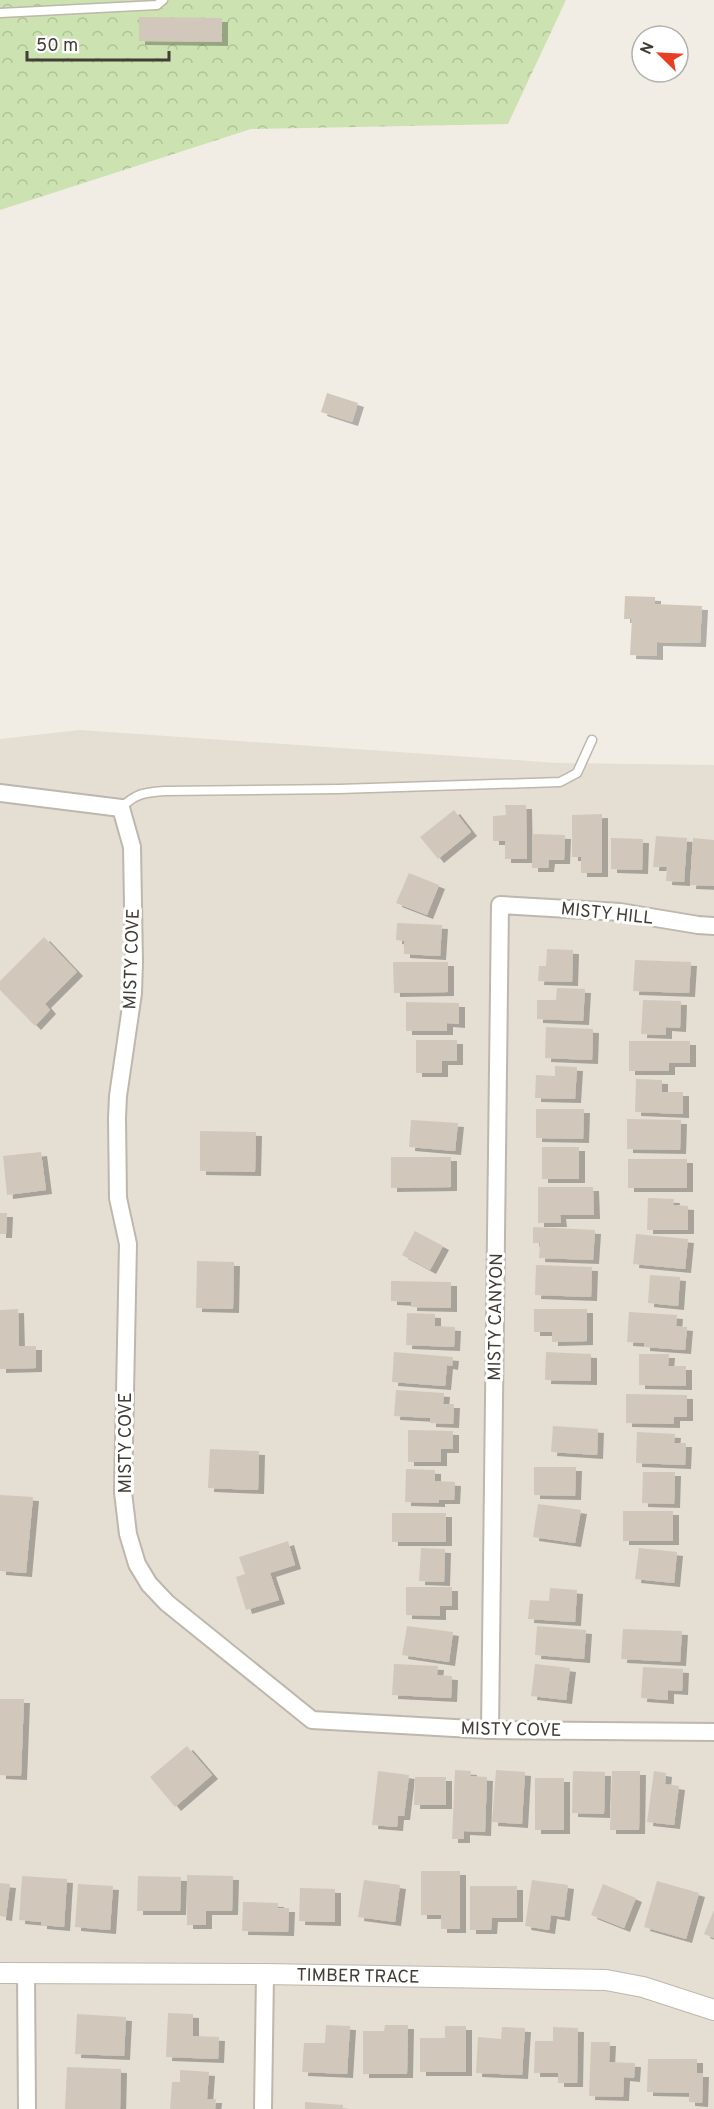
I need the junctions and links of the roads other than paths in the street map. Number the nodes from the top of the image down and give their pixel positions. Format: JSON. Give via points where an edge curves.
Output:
{"nodes":[{"id":1,"x":163,"y":0,"type":"edge"},
{"id":2,"x":129,"y":3,"type":"edge"},
{"id":3,"x":0,"y":13,"type":"edge"},
{"id":4,"x":592,"y":740,"type":"dead end"},
{"id":5,"x":0,"y":793,"type":"edge"},
{"id":6,"x":121,"y":808,"type":"junction"},
{"id":7,"x":500,"y":905,"type":"joint"},
{"id":8,"x":714,"y":926,"type":"edge"},
{"id":9,"x":490,"y":1730,"type":"junction"},
{"id":10,"x":714,"y":1732,"type":"edge"},
{"id":11,"x":26,"y":1973,"type":"junction"},
{"id":12,"x":0,"y":1974,"type":"edge"},
{"id":13,"x":265,"y":1974,"type":"junction"},
{"id":14,"x":714,"y":2010,"type":"edge"},
{"id":15,"x":27,"y":2109,"type":"edge"},
{"id":16,"x":263,"y":2109,"type":"edge"}],
"edges":[{"from":1,"to":2,"type":"lane","via":[[157,4]]},
{"from":2,"to":3,"type":"lane"},
{"from":4,"to":6,"type":"lane","via":[[577,773],[560,782],[164,791],[139,794]]},
{"from":5,"to":6,"type":"street"},
{"from":6,"to":9,"type":"street","name":"MISTY COVE","via":[[132,847],[134,962],[134,993],[117,1118],[118,1198],[128,1244],[123,1492],[136,1564],[167,1603],[312,1720]]},
{"from":7,"to":8,"type":"street","name":"MISTY HILL","via":[[620,912]]},
{"from":7,"to":9,"type":"street","name":"MISTY CANYON"},
{"from":9,"to":10,"type":"street","name":"MISTY COVE"},
{"from":11,"to":12,"type":"street","name":"TIMBER TRACE"},
{"from":11,"to":13,"type":"street","name":"TIMBER TRACE"},
{"from":11,"to":15,"type":"street"},
{"from":13,"to":14,"type":"street","name":"TIMBER TRACE","via":[[606,1980],[643,1987]]},
{"from":13,"to":16,"type":"street"}]}
